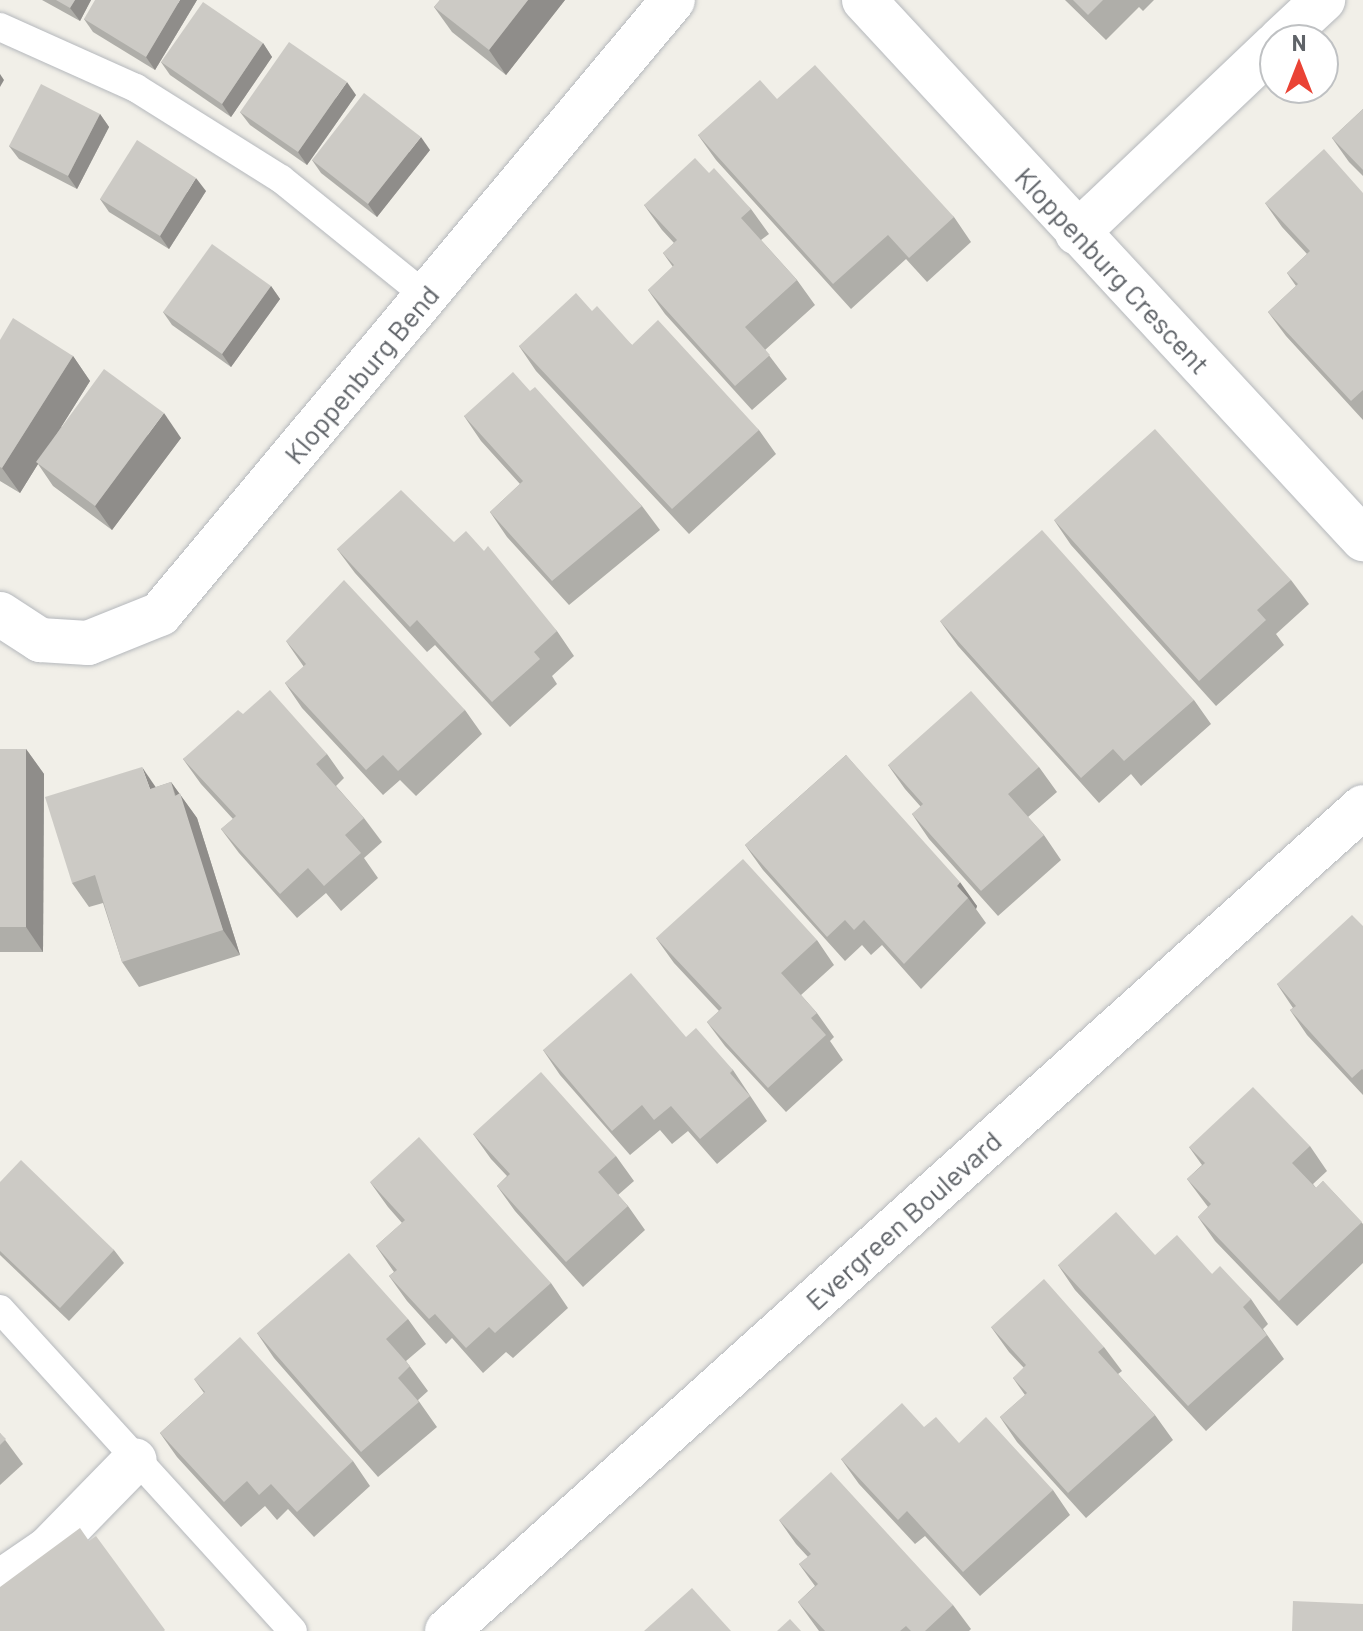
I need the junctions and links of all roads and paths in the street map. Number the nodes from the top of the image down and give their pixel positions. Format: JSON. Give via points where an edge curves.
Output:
{"nodes":[{"id":1,"x":673,"y":0,"type":"edge"},
{"id":2,"x":864,"y":0,"type":"edge"},
{"id":3,"x":1323,"y":0,"type":"edge"},
{"id":4,"x":1297,"y":24,"type":"edge"},
{"id":5,"x":0,"y":27,"type":"edge"},
{"id":6,"x":1259,"y":60,"type":"edge"},
{"id":7,"x":1077,"y":233,"type":"junction"},
{"id":8,"x":426,"y":296,"type":"junction"},
{"id":9,"x":1363,"y":539,"type":"edge"},
{"id":10,"x":0,"y":614,"type":"edge"},
{"id":11,"x":1362,"y":806,"type":"edge"},
{"id":12,"x":0,"y":1309,"type":"edge"},
{"id":13,"x":135,"y":1460,"type":"junction"},
{"id":14,"x":0,"y":1582,"type":"edge"},
{"id":15,"x":293,"y":1631,"type":"edge"},
{"id":16,"x":447,"y":1631,"type":"edge"}],
"edges":[{"from":1,"to":8,"type":"street","name":"Kloppenburg Bend"},
{"from":2,"to":7,"type":"street","name":"Kloppenburg Crescent"},
{"from":3,"to":4,"type":"street"},
{"from":5,"to":8,"type":"lane","via":[[136,88],[281,179]]},
{"from":6,"to":7,"type":"street"},
{"from":7,"to":9,"type":"street","name":"Kloppenburg Crescent"},
{"from":8,"to":10,"type":"street","name":"Kloppenburg Bend","via":[[160,614],[88,643],[40,640]]},
{"from":11,"to":16,"type":"street","name":"Evergreen Boulevard"},
{"from":12,"to":13,"type":"lane"},
{"from":13,"to":14,"type":"street","via":[[48,1549]]},
{"from":13,"to":15,"type":"lane"}]}
